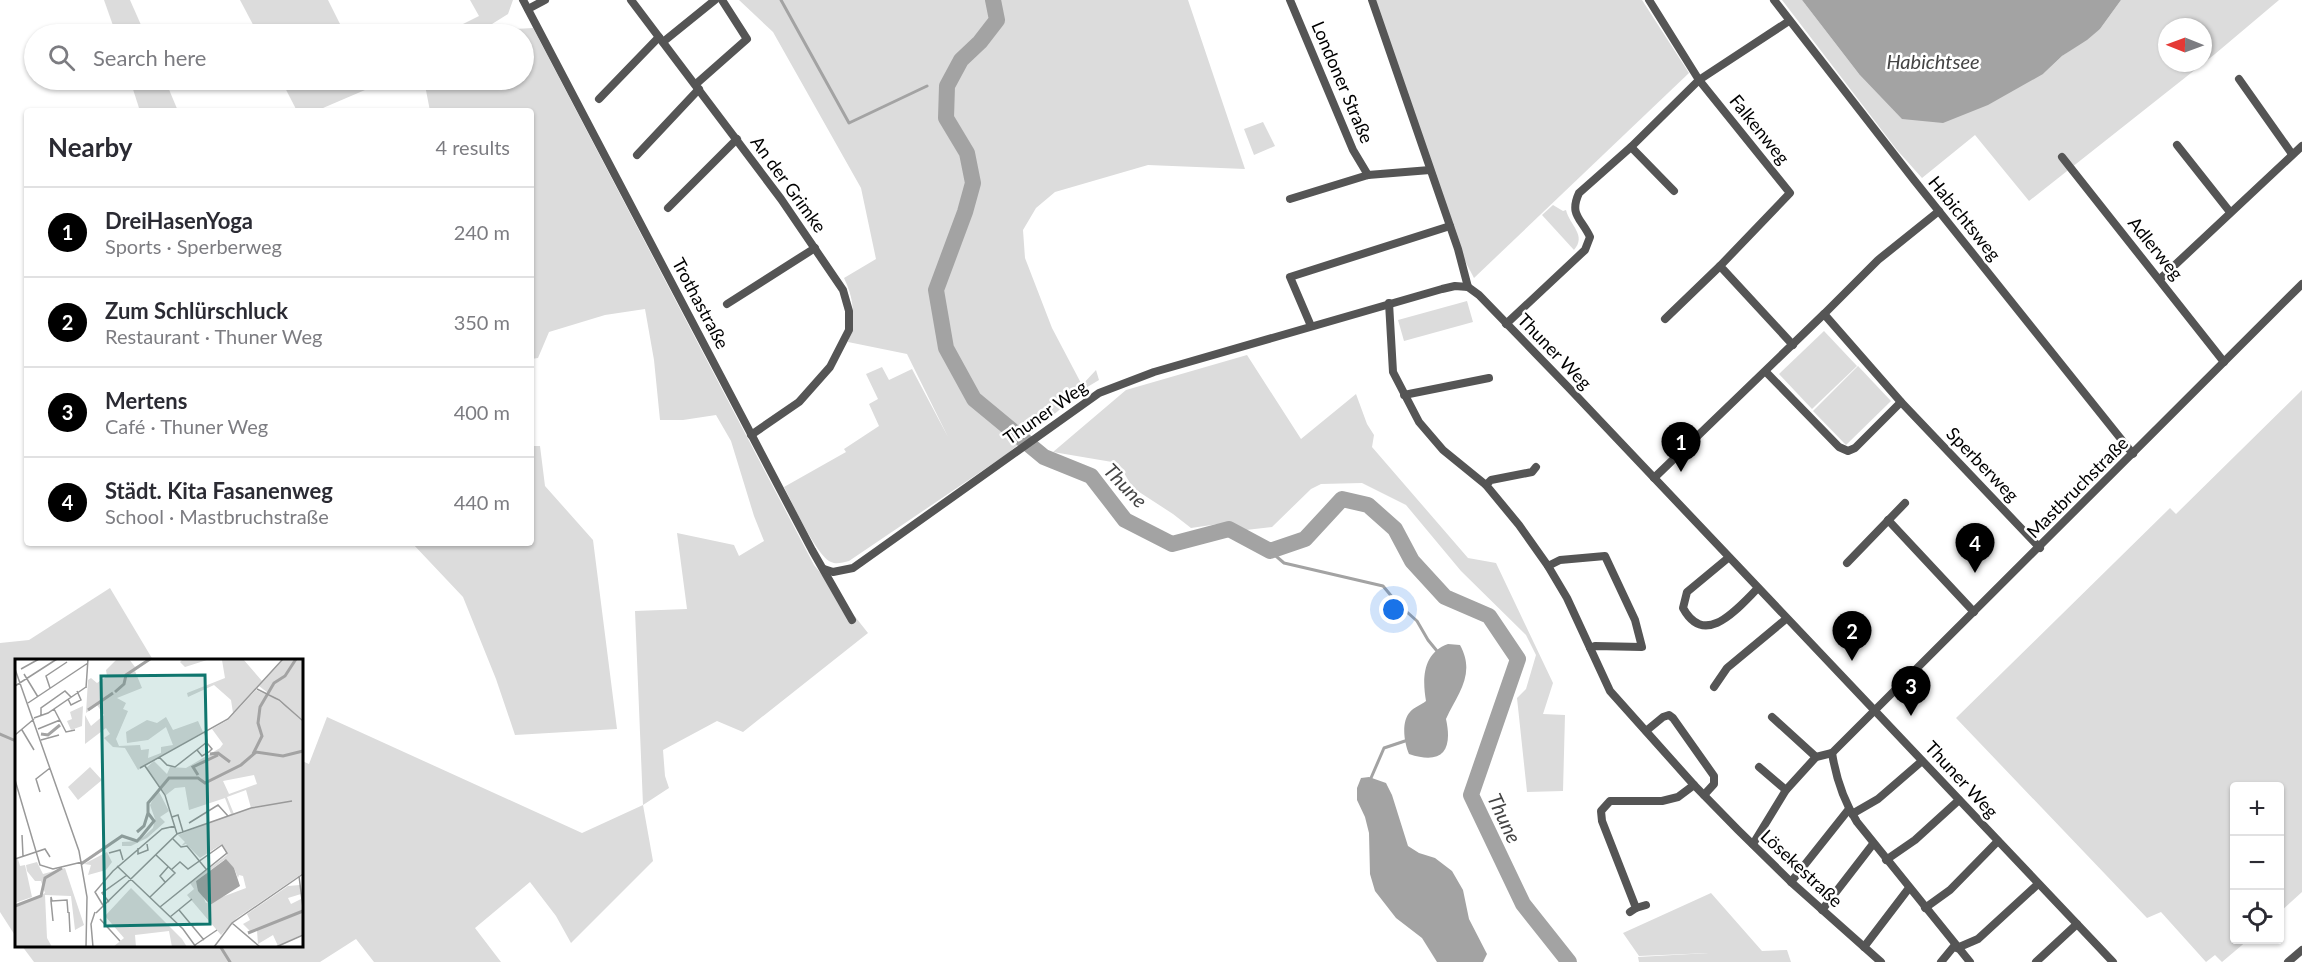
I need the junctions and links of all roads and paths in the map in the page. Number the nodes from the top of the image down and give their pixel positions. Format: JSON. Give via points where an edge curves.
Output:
{"nodes":[{"id":1,"x":523,"y":0,"type":"edge"},
{"id":2,"x":545,"y":0,"type":"edge"},
{"id":3,"x":631,"y":0,"type":"edge"},
{"id":4,"x":715,"y":0,"type":"edge"},
{"id":5,"x":722,"y":0,"type":"edge"},
{"id":6,"x":1290,"y":0,"type":"edge"},
{"id":7,"x":1372,"y":0,"type":"edge"},
{"id":8,"x":1649,"y":0,"type":"edge"},
{"id":9,"x":1774,"y":0,"type":"edge"},
{"id":10,"x":528,"y":9,"type":"junction"},
{"id":11,"x":1789,"y":21,"type":"junction"},
{"id":12,"x":661,"y":40,"type":"junction"},
{"id":13,"x":2239,"y":79,"type":"dead end"},
{"id":14,"x":1699,"y":80,"type":"junction"},
{"id":15,"x":698,"y":86,"type":"junction"},
{"id":16,"x":599,"y":99,"type":"dead end"},
{"id":17,"x":737,"y":139,"type":"junction"},
{"id":18,"x":2177,"y":145,"type":"dead end"},
{"id":19,"x":2302,"y":146,"type":"edge"},
{"id":20,"x":1631,"y":147,"type":"junction"},
{"id":21,"x":2292,"y":154,"type":"junction"},
{"id":22,"x":637,"y":155,"type":"dead end"},
{"id":23,"x":2062,"y":157,"type":"dead end"},
{"id":24,"x":1430,"y":170,"type":"junction"},
{"id":25,"x":1368,"y":175,"type":"junction"},
{"id":26,"x":1674,"y":191,"type":"dead end"},
{"id":27,"x":1290,"y":199,"type":"dead end"},
{"id":28,"x":668,"y":208,"type":"dead end"},
{"id":29,"x":1939,"y":211,"type":"junction"},
{"id":30,"x":2230,"y":212,"type":"junction"},
{"id":31,"x":1450,"y":226,"type":"junction"},
{"id":32,"x":815,"y":248,"type":"junction"},
{"id":33,"x":1720,"y":266,"type":"junction"},
{"id":34,"x":2160,"y":279,"type":"junction"},
{"id":35,"x":2302,"y":284,"type":"edge"},
{"id":36,"x":1468,"y":287,"type":"junction"},
{"id":37,"x":1389,"y":303,"type":"junction"},
{"id":38,"x":727,"y":304,"type":"dead end"},
{"id":39,"x":1824,"y":314,"type":"junction"},
{"id":40,"x":1665,"y":319,"type":"dead end"},
{"id":41,"x":1506,"y":324,"type":"junction"},
{"id":42,"x":1311,"y":326,"type":"junction"},
{"id":43,"x":1793,"y":345,"type":"junction"},
{"id":44,"x":2224,"y":362,"type":"junction"},
{"id":45,"x":1766,"y":372,"type":"junction"},
{"id":46,"x":1489,"y":378,"type":"dead end"},
{"id":47,"x":1404,"y":395,"type":"junction"},
{"id":48,"x":1901,"y":402,"type":"junction"},
{"id":49,"x":751,"y":435,"type":"junction"},
{"id":50,"x":2133,"y":454,"type":"junction"},
{"id":51,"x":1536,"y":467,"type":"dead end"},
{"id":52,"x":1654,"y":478,"type":"junction"},
{"id":53,"x":1486,"y":485,"type":"junction"},
{"id":54,"x":1905,"y":503,"type":"dead end"},
{"id":55,"x":1888,"y":520,"type":"junction"},
{"id":56,"x":2040,"y":548,"type":"junction"},
{"id":57,"x":1728,"y":558,"type":"junction"},
{"id":58,"x":1847,"y":563,"type":"dead end"},
{"id":59,"x":1548,"y":566,"type":"junction"},
{"id":60,"x":824,"y":569,"type":"junction"},
{"id":61,"x":1758,"y":589,"type":"junction"},
{"id":62,"x":1974,"y":612,"type":"junction"},
{"id":63,"x":1786,"y":619,"type":"junction"},
{"id":64,"x":852,"y":620,"type":"dead end"},
{"id":65,"x":1590,"y":648,"type":"junction"},
{"id":66,"x":1714,"y":687,"type":"dead end"},
{"id":67,"x":1874,"y":711,"type":"junction"},
{"id":68,"x":1772,"y":717,"type":"dead end"},
{"id":69,"x":1647,"y":731,"type":"junction"},
{"id":70,"x":1832,"y":753,"type":"junction"},
{"id":71,"x":1816,"y":757,"type":"junction"},
{"id":72,"x":1922,"y":761,"type":"junction"},
{"id":73,"x":1759,"y":767,"type":"dead end"},
{"id":74,"x":1694,"y":785,"type":"junction"},
{"id":75,"x":1786,"y":790,"type":"junction"},
{"id":76,"x":1704,"y":795,"type":"junction"},
{"id":77,"x":1959,"y":800,"type":"junction"},
{"id":78,"x":1851,"y":812,"type":"junction"},
{"id":79,"x":1998,"y":841,"type":"junction"},
{"id":80,"x":1753,"y":844,"type":"junction"},
{"id":81,"x":1873,"y":844,"type":"junction"},
{"id":82,"x":1886,"y":860,"type":"junction"},
{"id":83,"x":1791,"y":882,"type":"junction"},
{"id":84,"x":2038,"y":884,"type":"junction"},
{"id":85,"x":1909,"y":888,"type":"junction"},
{"id":86,"x":1646,"y":905,"type":"dead end"},
{"id":87,"x":1925,"y":908,"type":"junction"},
{"id":88,"x":1822,"y":910,"type":"junction"},
{"id":89,"x":2077,"y":924,"type":"junction"},
{"id":90,"x":1956,"y":946,"type":"junction"},
{"id":91,"x":1864,"y":947,"type":"junction"},
{"id":92,"x":2302,"y":950,"type":"edge"},
{"id":93,"x":1881,"y":962,"type":"edge"},
{"id":94,"x":1941,"y":962,"type":"edge"},
{"id":95,"x":1970,"y":962,"type":"edge"},
{"id":96,"x":2036,"y":962,"type":"edge"},
{"id":97,"x":2113,"y":962,"type":"edge"},
{"id":98,"x":2288,"y":962,"type":"edge"}],
"edges":[{"from":1,"to":10,"type":"street","name":"Trothastraße"},
{"from":2,"to":10,"type":"street"},
{"from":3,"to":12,"type":"street","name":"An der Grimke"},
{"from":4,"to":12,"type":"street"},
{"from":5,"to":15,"type":"street","via":[[747,39]]},
{"from":6,"to":25,"type":"street","name":"Londoner Straße","via":[[1353,150]]},
{"from":7,"to":24,"type":"street"},
{"from":8,"to":14,"type":"street","name":"Falkenweg"},
{"from":9,"to":11,"type":"street","name":"Habichtsweg"},
{"from":10,"to":49,"type":"street","name":"Trothastraße"},
{"from":11,"to":14,"type":"street"},
{"from":11,"to":29,"type":"street","name":"Habichtsweg"},
{"from":12,"to":15,"type":"street","name":"An der Grimke"},
{"from":12,"to":16,"type":"street"},
{"from":13,"to":21,"type":"street"},
{"from":14,"to":20,"type":"street"},
{"from":14,"to":33,"type":"street","name":"Falkenweg","via":[[1790,193]]},
{"from":15,"to":17,"type":"street","name":"An der Grimke"},
{"from":15,"to":22,"type":"street"},
{"from":17,"to":28,"type":"street","name":"An der Grimke"},
{"from":17,"to":32,"type":"street","name":"An der Grimke"},
{"from":18,"to":30,"type":"street"},
{"from":19,"to":21,"type":"street"},
{"from":20,"to":26,"type":"street"},
{"from":20,"to":41,"type":"street","via":[[1579,193],[1574,212],[1590,237],[1585,249]]},
{"from":21,"to":30,"type":"street"},
{"from":23,"to":34,"type":"street","name":"Adlerweg"},
{"from":24,"to":25,"type":"street"},
{"from":24,"to":31,"type":"street"},
{"from":25,"to":27,"type":"street"},
{"from":29,"to":39,"type":"street","via":[[1878,260]]},
{"from":29,"to":50,"type":"street","name":"Habichtsweg"},
{"from":30,"to":34,"type":"street"},
{"from":31,"to":36,"type":"street"},
{"from":31,"to":42,"type":"street","via":[[1290,277]]},
{"from":32,"to":38,"type":"street","name":"An der Grimke"},
{"from":32,"to":49,"type":"street","name":"An der Grimke","via":[[843,290],[849,330],[830,367],[799,402]]},
{"from":33,"to":40,"type":"street","name":"Falkenweg"},
{"from":33,"to":43,"type":"street"},
{"from":34,"to":44,"type":"street","name":"Adlerweg"},
{"from":35,"to":44,"type":"street","name":"Mastbruchstraße"},
{"from":36,"to":37,"type":"street","name":"Thuner Weg","via":[[1455,286]]},
{"from":36,"to":41,"type":"street","name":"Thuner Weg"},
{"from":37,"to":42,"type":"street","name":"Thuner Weg"},
{"from":37,"to":47,"type":"street","name":"Lösekestraße","via":[[1394,372]]},
{"from":39,"to":43,"type":"street"},
{"from":39,"to":48,"type":"street","name":"Sperberweg"},
{"from":41,"to":52,"type":"street","name":"Thuner Weg"},
{"from":42,"to":60,"type":"street","name":"Thuner Weg","via":[[1103,391],[853,568],[833,572]]},
{"from":43,"to":45,"type":"street"},
{"from":44,"to":50,"type":"street","name":"Mastbruchstraße"},
{"from":45,"to":48,"type":"street","via":[[1839,447],[1848,451]]},
{"from":45,"to":52,"type":"street"},
{"from":46,"to":47,"type":"street"},
{"from":47,"to":53,"type":"street","name":"Lösekestraße","via":[[1419,422],[1443,450]]},
{"from":48,"to":56,"type":"street","name":"Sperberweg"},
{"from":49,"to":60,"type":"street","name":"Trothastraße"},
{"from":50,"to":56,"type":"street","name":"Mastbruchstraße"},
{"from":51,"to":53,"type":"street","via":[[1532,472],[1491,480]]},
{"from":52,"to":57,"type":"street","name":"Thuner Weg"},
{"from":53,"to":59,"type":"street","name":"Lösekestraße"},
{"from":54,"to":55,"type":"street"},
{"from":55,"to":58,"type":"street"},
{"from":55,"to":62,"type":"street"},
{"from":56,"to":62,"type":"street","name":"Mastbruchstraße"},
{"from":57,"to":61,"type":"street","name":"Thuner Weg"},
{"from":57,"to":61,"type":"street","via":[[1687,591],[1683,608],[1689,619],[1703,626],[1721,621]]},
{"from":59,"to":65,"type":"street","name":"Lösekestraße"},
{"from":59,"to":65,"type":"street","via":[[1554,561],[1605,556],[1635,620],[1642,647]]},
{"from":60,"to":64,"type":"street","name":"Trothastraße"},
{"from":61,"to":63,"type":"street","name":"Thuner Weg"},
{"from":62,"to":67,"type":"street","name":"Mastbruchstraße"},
{"from":63,"to":66,"type":"street","via":[[1727,668]]},
{"from":63,"to":67,"type":"street","name":"Thuner Weg"},
{"from":65,"to":69,"type":"street","name":"Lösekestraße","via":[[1610,692]]},
{"from":67,"to":70,"type":"street","name":"Mastbruchstraße"},
{"from":67,"to":72,"type":"street","name":"Thuner Weg"},
{"from":68,"to":71,"type":"street"},
{"from":69,"to":74,"type":"street","name":"Lösekestraße"},
{"from":69,"to":76,"type":"street","via":[[1663,717],[1673,718],[1714,776],[1714,784]]},
{"from":70,"to":71,"type":"street"},
{"from":70,"to":78,"type":"street","via":[[1838,782]]},
{"from":71,"to":75,"type":"street"},
{"from":72,"to":77,"type":"street","name":"Thuner Weg"},
{"from":72,"to":78,"type":"street","via":[[1878,799]]},
{"from":73,"to":75,"type":"street"},
{"from":74,"to":76,"type":"street","name":"Lösekestraße"},
{"from":74,"to":86,"type":"street","via":[[1678,797],[1662,801],[1610,801],[1601,811],[1633,910]]},
{"from":75,"to":80,"type":"street"},
{"from":76,"to":80,"type":"street","name":"Lösekestraße"},
{"from":77,"to":79,"type":"street","name":"Thuner Weg"},
{"from":77,"to":82,"type":"street"},
{"from":78,"to":81,"type":"street"},
{"from":78,"to":83,"type":"street"},
{"from":79,"to":84,"type":"street","name":"Thuner Weg"},
{"from":79,"to":87,"type":"street","via":[[1950,890]]},
{"from":80,"to":83,"type":"street","name":"Lösekestraße"},
{"from":81,"to":82,"type":"street"},
{"from":81,"to":88,"type":"street"},
{"from":82,"to":85,"type":"street"},
{"from":83,"to":88,"type":"street","name":"Lösekestraße"},
{"from":84,"to":89,"type":"street","name":"Thuner Weg"},
{"from":84,"to":90,"type":"street","via":[[1978,939]]},
{"from":85,"to":87,"type":"street"},
{"from":85,"to":91,"type":"street"},
{"from":87,"to":90,"type":"street"},
{"from":88,"to":91,"type":"street","name":"Lösekestraße"},
{"from":89,"to":96,"type":"street"},
{"from":89,"to":97,"type":"street","name":"Thuner Weg"},
{"from":90,"to":94,"type":"street"},
{"from":90,"to":95,"type":"street"},
{"from":91,"to":93,"type":"street","name":"Lösekestraße"},
{"from":92,"to":98,"type":"street"}]}
